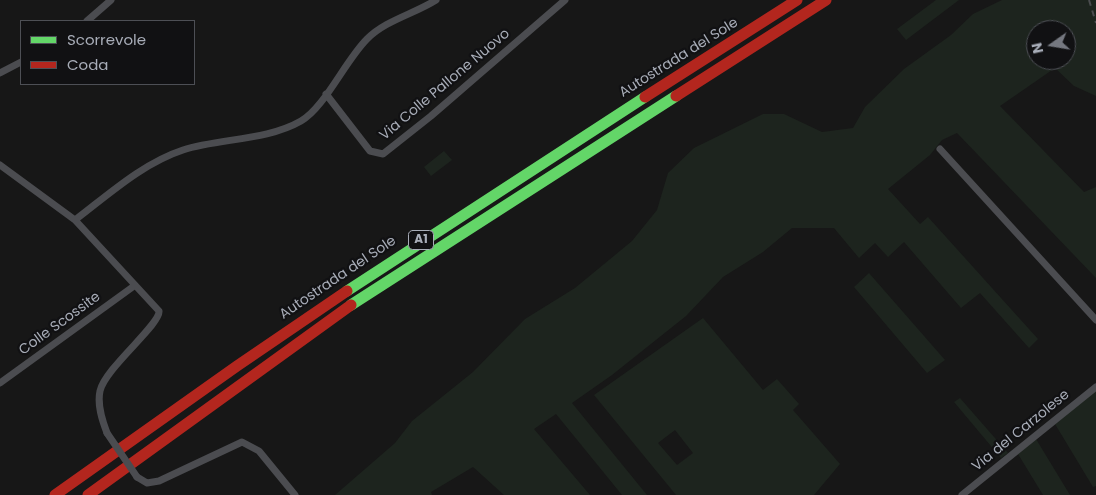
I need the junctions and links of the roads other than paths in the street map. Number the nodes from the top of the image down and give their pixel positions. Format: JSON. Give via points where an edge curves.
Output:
{"nodes":[{"id":1,"x":111,"y":0,"type":"edge"},
{"id":2,"x":436,"y":0,"type":"edge"},
{"id":3,"x":565,"y":0,"type":"edge"},
{"id":4,"x":797,"y":0,"type":"edge"},
{"id":5,"x":826,"y":0,"type":"edge"},
{"id":6,"x":88,"y":20,"type":"edge"},
{"id":7,"x":20,"y":63,"type":"edge"},
{"id":8,"x":0,"y":73,"type":"edge"},
{"id":9,"x":326,"y":94,"type":"junction"},
{"id":10,"x":940,"y":150,"type":"dead end"},
{"id":11,"x":0,"y":165,"type":"edge"},
{"id":12,"x":75,"y":220,"type":"junction"},
{"id":13,"x":134,"y":286,"type":"junction"},
{"id":14,"x":1096,"y":320,"type":"edge"},
{"id":15,"x":0,"y":383,"type":"edge"},
{"id":16,"x":1096,"y":387,"type":"edge"},
{"id":17,"x":55,"y":495,"type":"edge"},
{"id":18,"x":88,"y":495,"type":"edge"},
{"id":19,"x":294,"y":495,"type":"edge"},
{"id":20,"x":962,"y":495,"type":"edge"}],
"edges":[{"from":1,"to":6,"type":"street"},
{"from":2,"to":9,"type":"street","via":[[372,34],[344,66]]},
{"from":3,"to":9,"type":"street","name":"Via Colle Pallone Nuovo","via":[[383,154],[370,151]]},
{"from":4,"to":17,"type":"highway","name":"Autostrada del Sole","number":"A1","via":[[294,325]]},
{"from":5,"to":18,"type":"highway","number":"A1","via":[[347,307]]},
{"from":7,"to":8,"type":"street"},
{"from":9,"to":12,"type":"street","via":[[304,119],[279,130],[209,142],[168,156],[140,172]]},
{"from":10,"to":14,"type":"street"},
{"from":11,"to":12,"type":"street"},
{"from":12,"to":13,"type":"street"},
{"from":13,"to":15,"type":"street","name":"Colle Scossite"},
{"from":13,"to":19,"type":"street","bridge":true,"via":[[157,309],[159,316],[101,386],[100,408],[107,432],[137,477],[147,483],[159,481],[238,443],[248,443],[259,451]]},
{"from":16,"to":20,"type":"street","name":"Via del Carzolese"}]}
